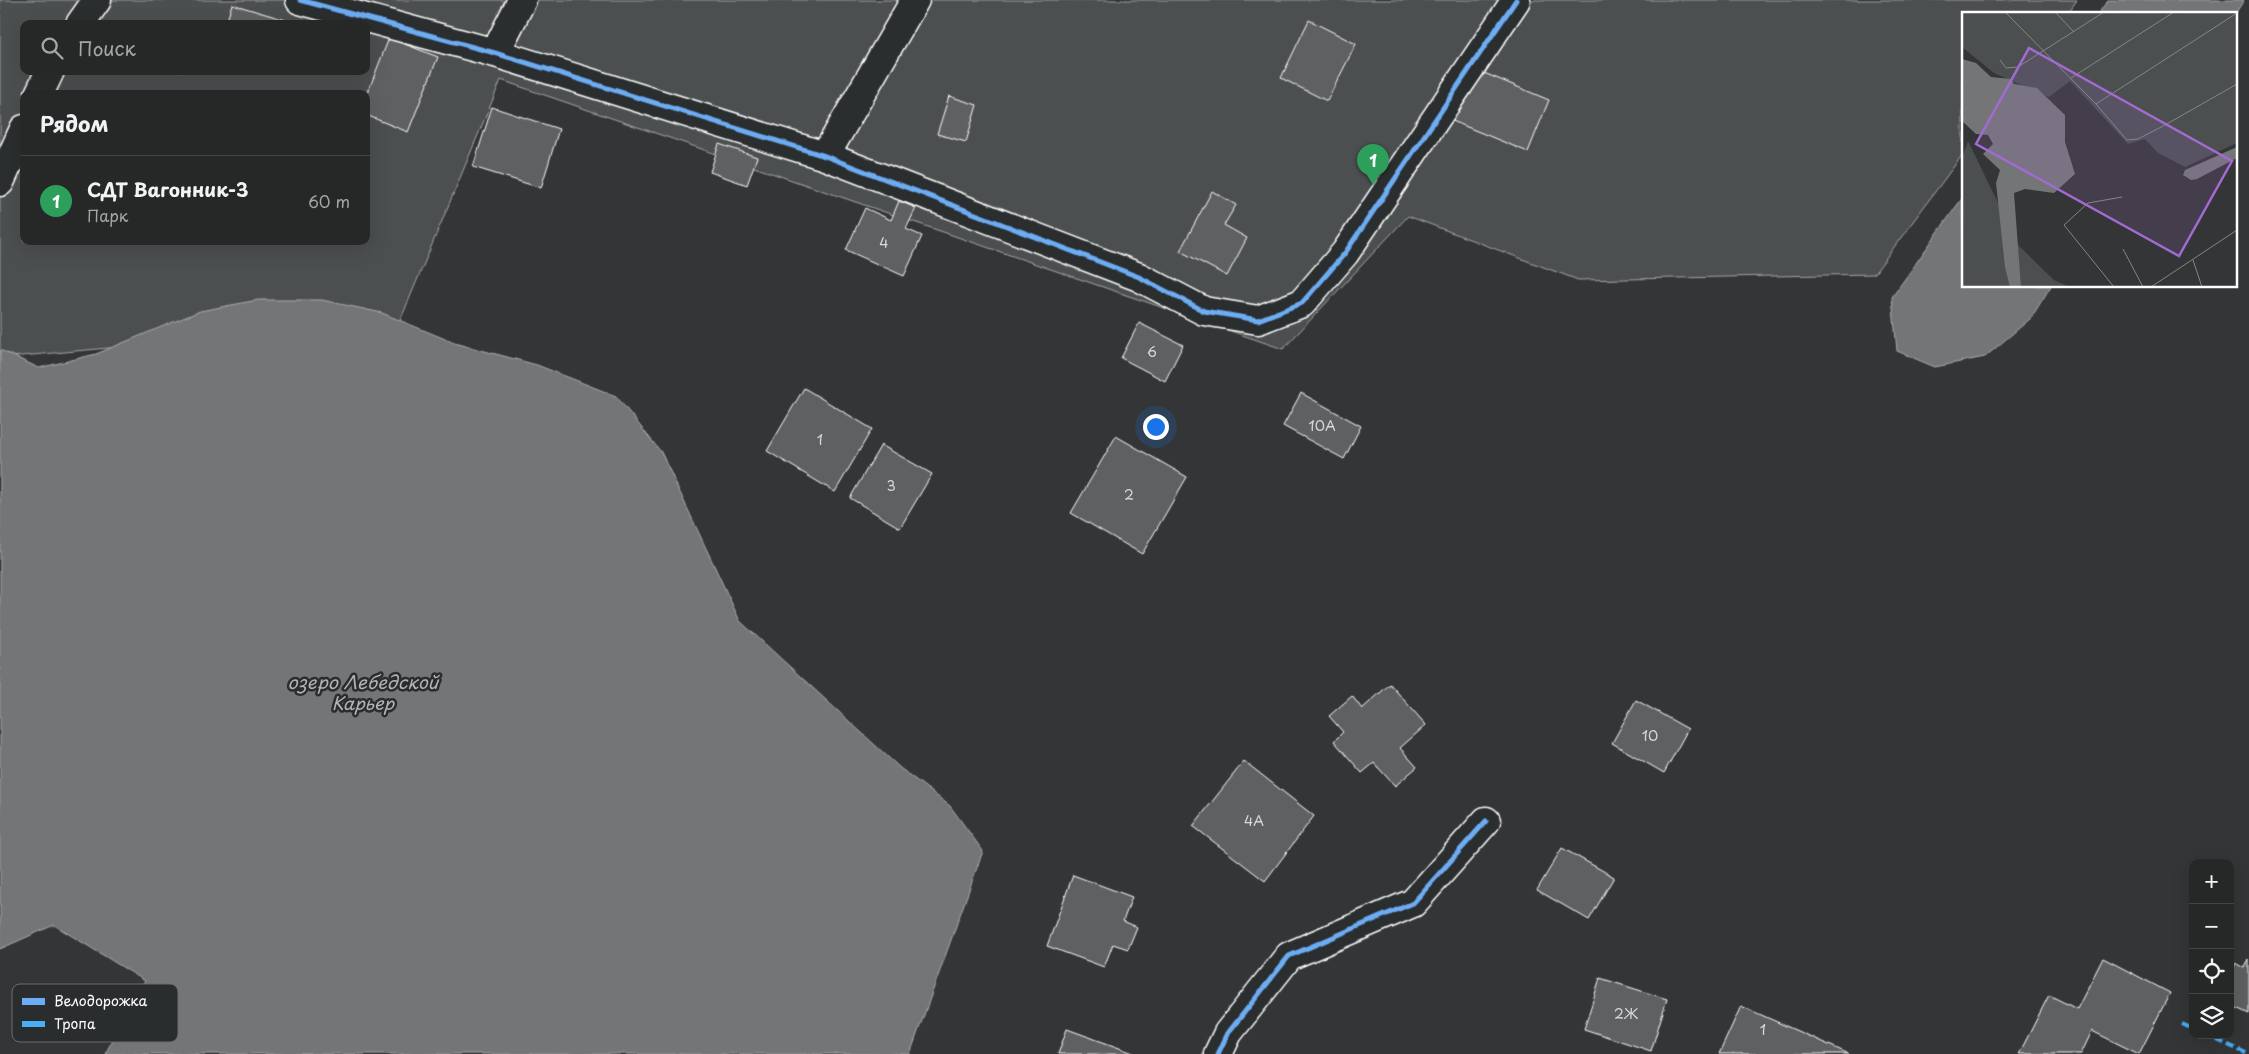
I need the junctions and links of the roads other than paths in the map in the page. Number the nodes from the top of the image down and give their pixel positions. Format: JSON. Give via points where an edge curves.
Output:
{"nodes":[{"id":1,"x":97,"y":0,"type":"edge"},
{"id":2,"x":300,"y":0,"type":"edge"},
{"id":3,"x":522,"y":0,"type":"edge"},
{"id":4,"x":915,"y":0,"type":"edge"},
{"id":5,"x":1516,"y":0,"type":"edge"},
{"id":6,"x":83,"y":20,"type":"edge"},
{"id":7,"x":495,"y":53,"type":"junction"},
{"id":8,"x":48,"y":75,"type":"edge"},
{"id":9,"x":41,"y":90,"type":"edge"},
{"id":10,"x":20,"y":138,"type":"edge"},
{"id":11,"x":825,"y":156,"type":"junction"},
{"id":12,"x":0,"y":182,"type":"edge"},
{"id":13,"x":1486,"y":821,"type":"dead end"},
{"id":14,"x":1218,"y":1054,"type":"edge"}],
"edges":[{"from":1,"to":6,"type":"street"},
{"from":2,"to":7,"type":"street"},
{"from":3,"to":7,"type":"street"},
{"from":4,"to":11,"type":"street"},
{"from":5,"to":11,"type":"street","via":[[1344,253],[1302,303],[1258,320],[1204,310],[1139,277]]},
{"from":7,"to":11,"type":"street"},
{"from":8,"to":9,"type":"street"},
{"from":10,"to":12,"type":"street"},
{"from":13,"to":14,"type":"street","via":[[1413,903],[1289,956],[1228,1033]]}]}
